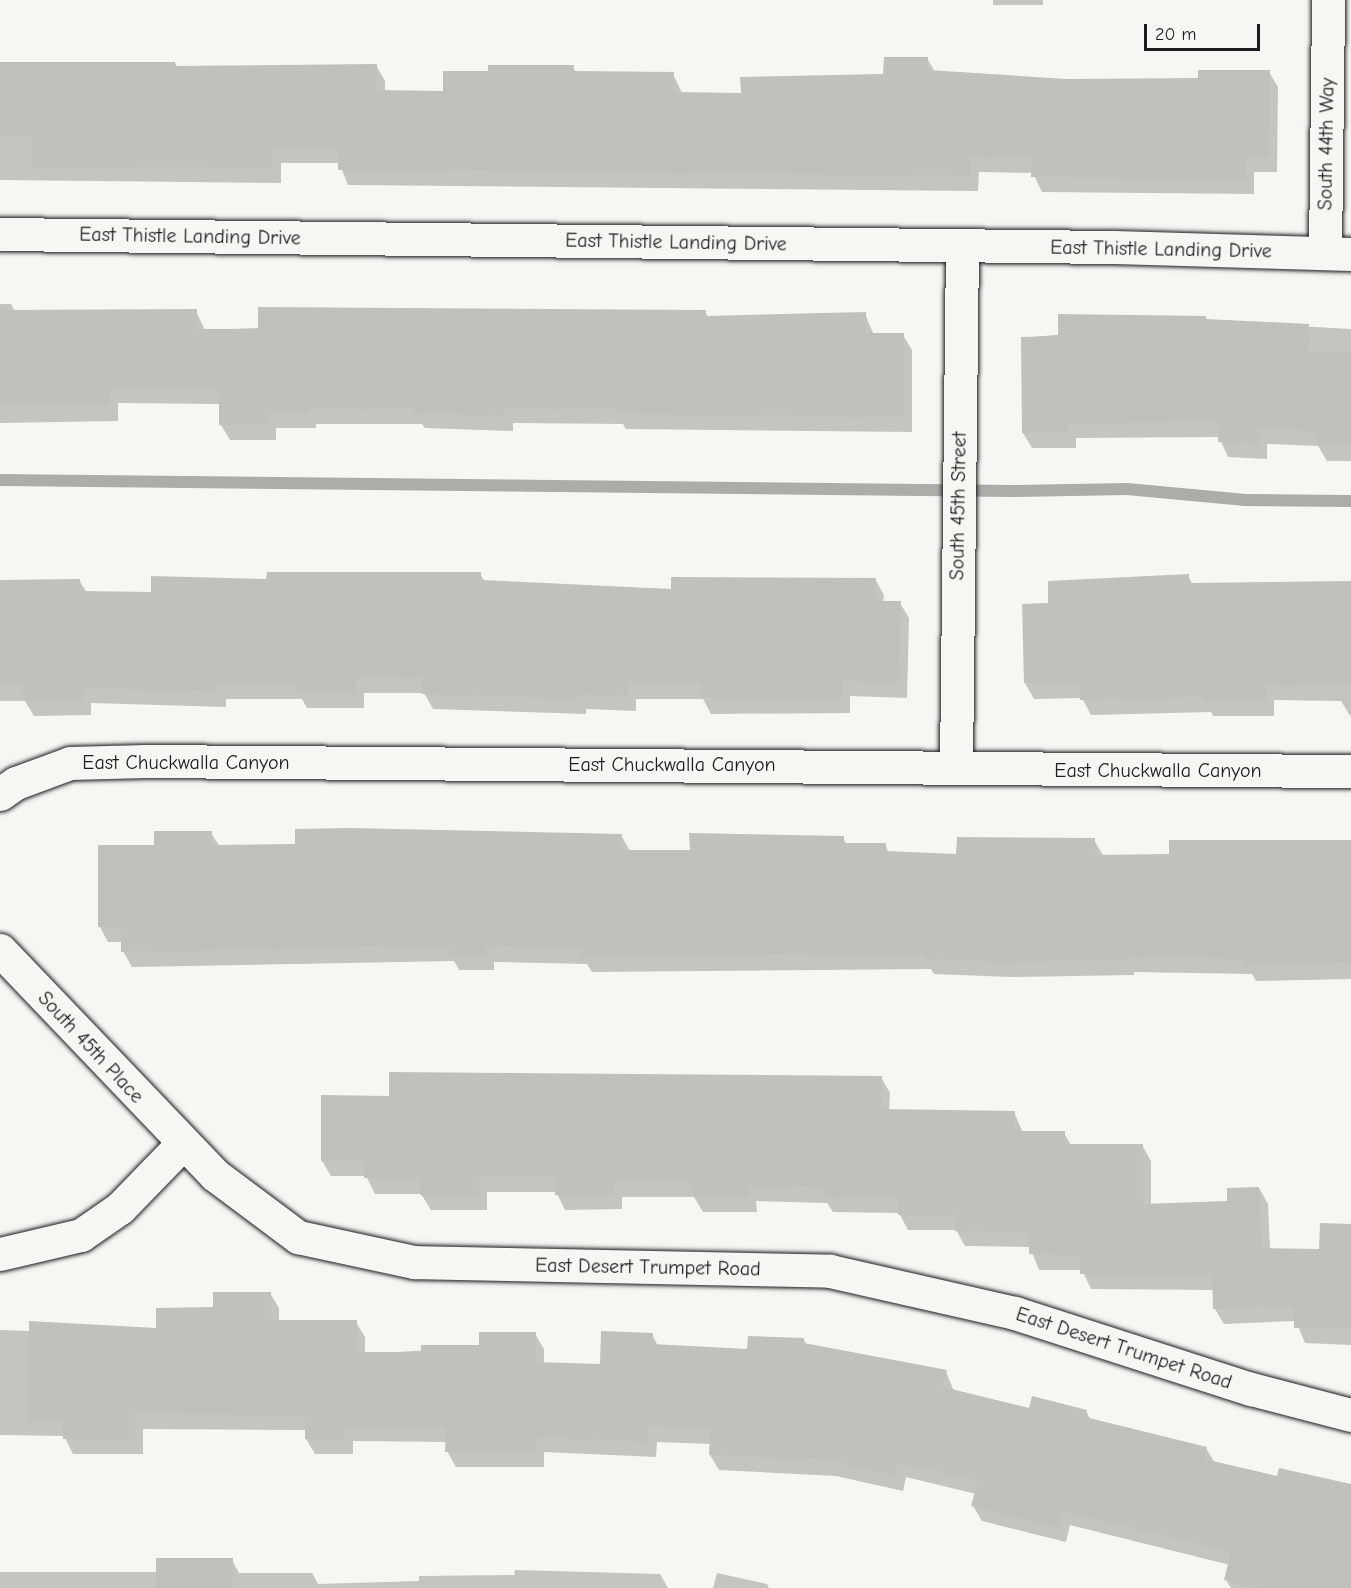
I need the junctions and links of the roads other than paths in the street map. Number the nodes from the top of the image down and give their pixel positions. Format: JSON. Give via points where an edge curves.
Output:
{"nodes":[{"id":1,"x":1328,"y":0,"type":"edge"},
{"id":2,"x":0,"y":234,"type":"edge"},
{"id":3,"x":962,"y":245,"type":"junction"},
{"id":4,"x":1338,"y":253,"type":"edge"},
{"id":5,"x":956,"y":767,"type":"junction"},
{"id":6,"x":1351,"y":771,"type":"edge"},
{"id":7,"x":0,"y":795,"type":"edge"},
{"id":8,"x":0,"y":950,"type":"edge"},
{"id":9,"x":183,"y":1143,"type":"junction"},
{"id":10,"x":0,"y":1254,"type":"edge"},
{"id":11,"x":1351,"y":1415,"type":"edge"}],
"edges":[{"from":1,"to":4,"type":"street","name":"South 44th Way"},
{"from":2,"to":3,"type":"street","name":"East Thistle Landing Drive"},
{"from":3,"to":4,"type":"street","name":"East Thistle Landing Drive"},
{"from":3,"to":5,"type":"street","name":"South 45th Street"},
{"from":5,"to":6,"type":"street","name":"East Chuckwalla Canyon"},
{"from":5,"to":7,"type":"street","name":"East Chuckwalla Canyon","via":[[70,763],[16,783]]},
{"from":8,"to":9,"type":"street","name":"South 45th Place"},
{"from":9,"to":10,"type":"street","via":[[120,1208],[81,1235]]},
{"from":9,"to":11,"type":"street","name":"East Desert Trumpet Road","via":[[215,1175],[298,1237],[414,1262],[830,1271],[1015,1313],[1251,1389]]}]}
